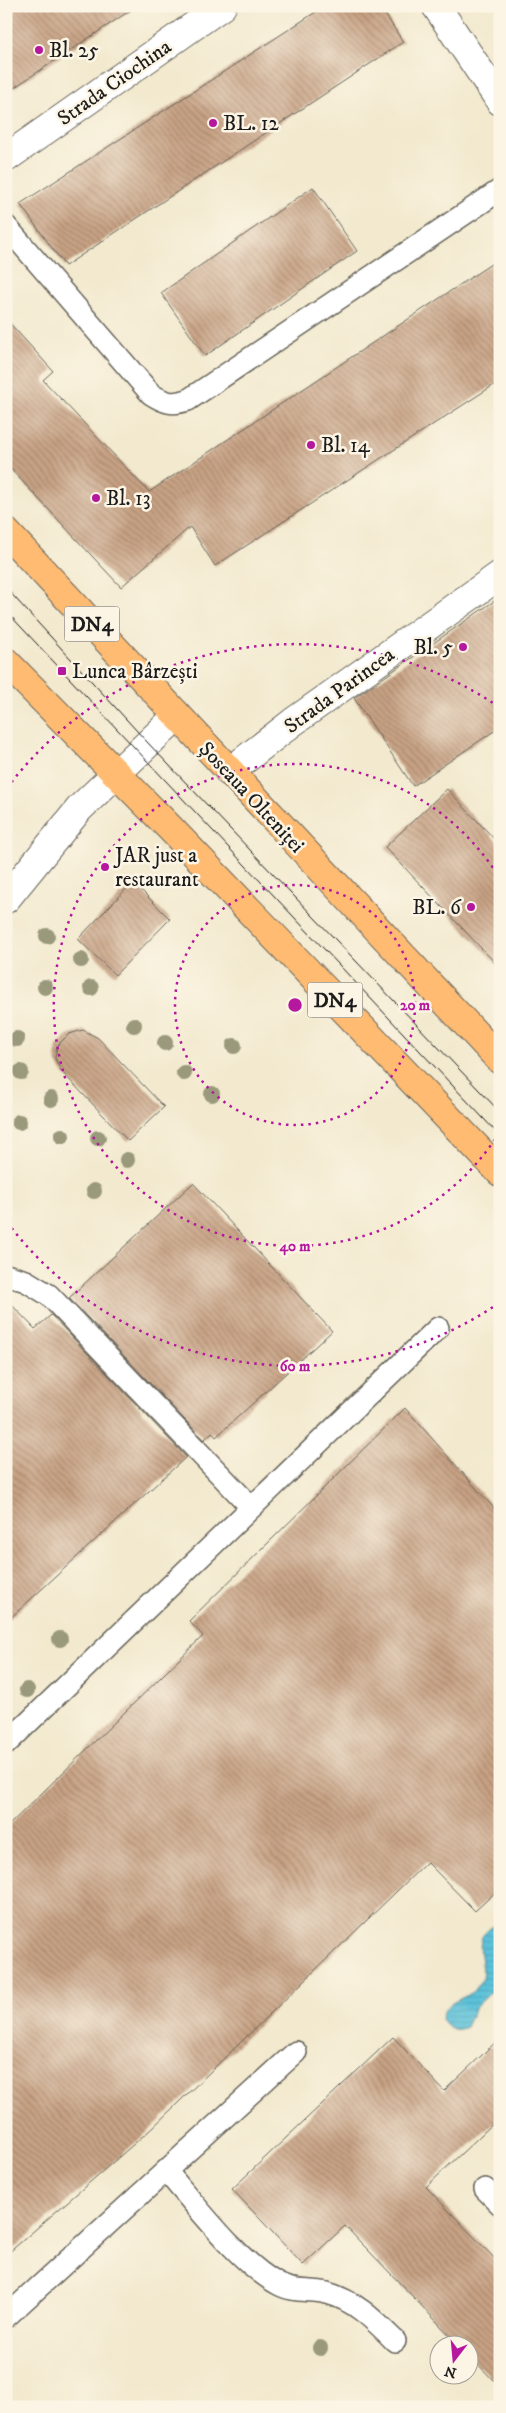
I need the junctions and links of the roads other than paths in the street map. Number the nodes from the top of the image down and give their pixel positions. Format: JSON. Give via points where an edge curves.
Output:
{"nodes":[{"id":1,"x":222,"y":6,"type":"edge"},
{"id":2,"x":436,"y":6,"type":"edge"},
{"id":3,"x":500,"y":101,"type":"edge"},
{"id":4,"x":6,"y":158,"type":"edge"},
{"id":5,"x":500,"y":190,"type":"edge"},
{"id":6,"x":6,"y":226,"type":"edge"},
{"id":7,"x":6,"y":532,"type":"edge"},
{"id":8,"x":500,"y":576,"type":"edge"},
{"id":9,"x":6,"y":662,"type":"edge"},
{"id":10,"x":177,"y":716,"type":"junction"},
{"id":11,"x":229,"y":772,"type":"junction"},
{"id":12,"x":115,"y":773,"type":"junction"},
{"id":13,"x":6,"y":899,"type":"edge"},
{"id":14,"x":500,"y":1060,"type":"edge"},
{"id":15,"x":500,"y":1172,"type":"edge"},
{"id":16,"x":6,"y":1275,"type":"edge"},
{"id":17,"x":438,"y":1328,"type":"dead end"},
{"id":18,"x":251,"y":1507,"type":"junction"},
{"id":19,"x":6,"y":1744,"type":"edge"},
{"id":20,"x":296,"y":2052,"type":"dead end"},
{"id":21,"x":166,"y":2171,"type":"junction"},
{"id":22,"x":485,"y":2189,"type":"dead end"},
{"id":23,"x":500,"y":2204,"type":"edge"},
{"id":24,"x":6,"y":2317,"type":"edge"},
{"id":25,"x":395,"y":2341,"type":"dead end"}],
"edges":[{"from":1,"to":4,"type":"street","name":"Strada Ciochina"},
{"from":2,"to":3,"type":"street"},
{"from":5,"to":6,"type":"lane","via":[[188,400],[176,404],[164,402],[151,394]]},
{"from":7,"to":10,"type":"main road","name":"Șoseaua Olteniței","number":"DN4"},
{"from":8,"to":11,"type":"street","name":"Strada Parincea","via":[[293,722]]},
{"from":9,"to":12,"type":"main road","number":"DN4"},
{"from":10,"to":11,"type":"main road","name":"Șoseaua Olteniței","number":"DN4"},
{"from":10,"to":12,"type":"street"},
{"from":11,"to":14,"type":"main road","name":"Șoseaua Olteniței","number":"DN4"},
{"from":12,"to":13,"type":"street","via":[[80,808]]},
{"from":12,"to":15,"type":"main road","number":"DN4"},
{"from":16,"to":18,"type":"lane","via":[[26,1280],[49,1295]]},
{"from":17,"to":18,"type":"lane"},
{"from":18,"to":19,"type":"lane"},
{"from":20,"to":21,"type":"lane"},
{"from":21,"to":24,"type":"lane"},
{"from":21,"to":25,"type":"lane","via":[[245,2260],[264,2276],[280,2285],[325,2293],[350,2302],[367,2313]]},
{"from":22,"to":23,"type":"lane"}]}
